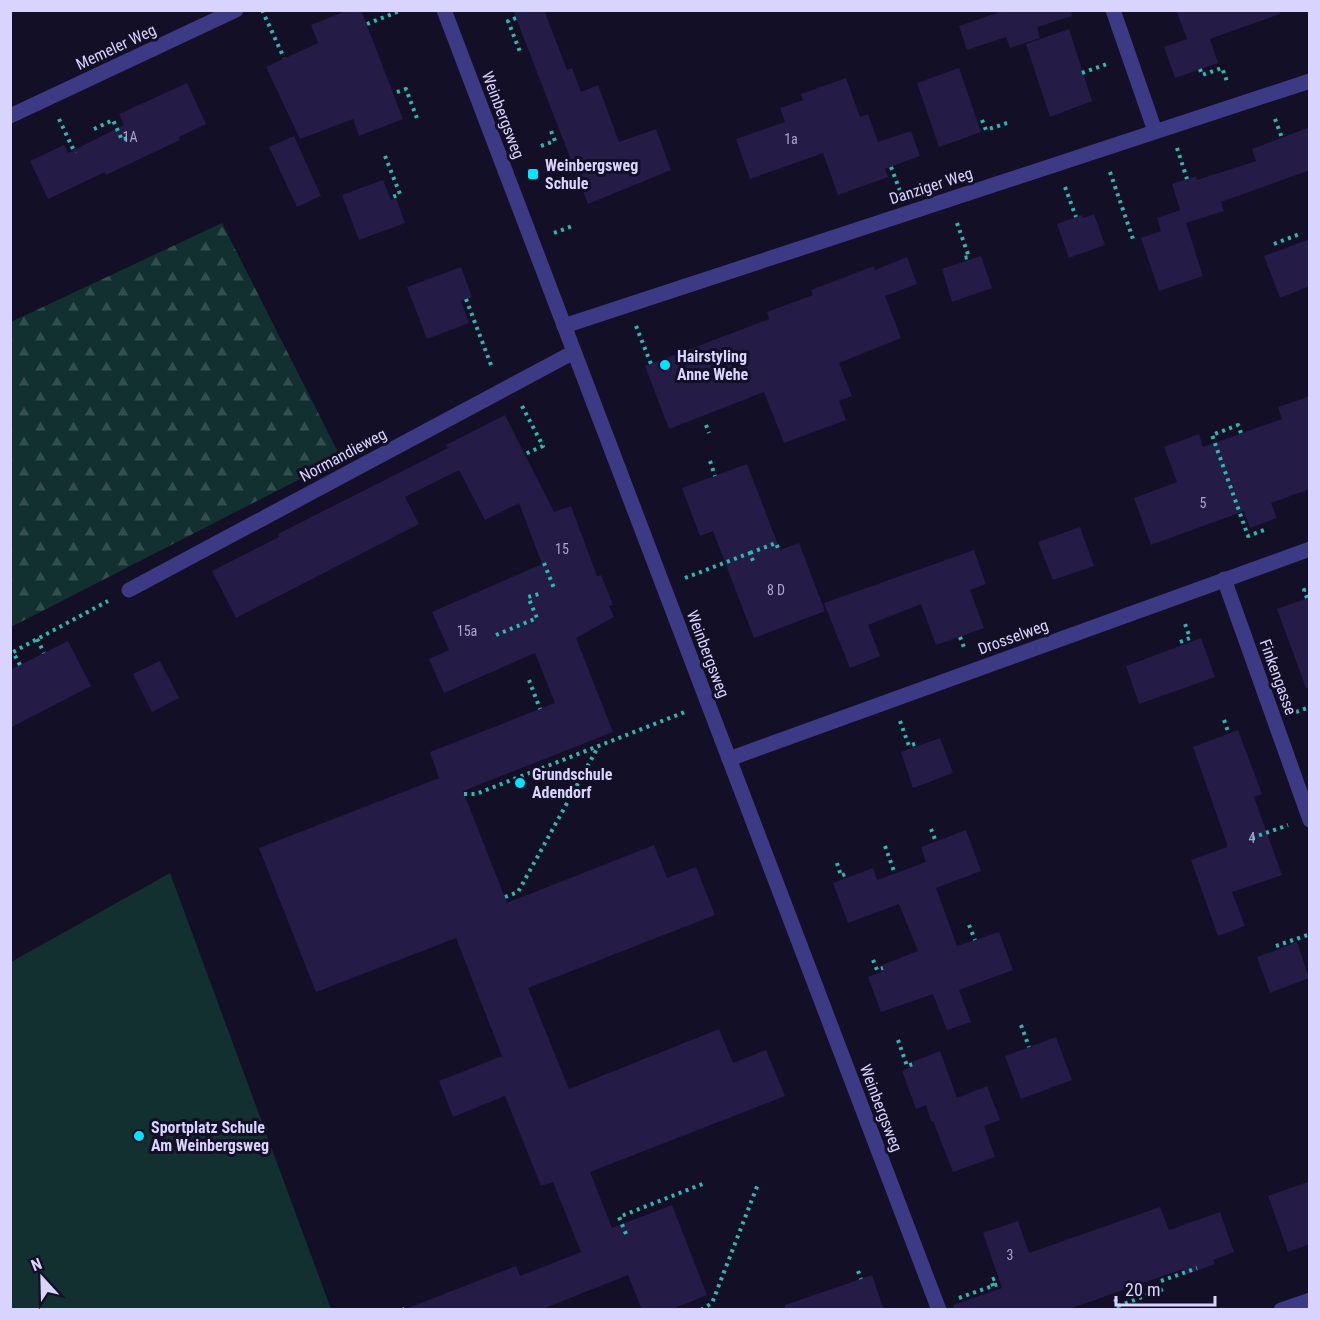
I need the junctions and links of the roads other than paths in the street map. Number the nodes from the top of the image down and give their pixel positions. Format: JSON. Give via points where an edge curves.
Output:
{"nodes":[{"id":1,"x":236,"y":10,"type":"edge"},
{"id":2,"x":444,"y":10,"type":"edge"},
{"id":3,"x":1113,"y":10,"type":"edge"},
{"id":4,"x":1310,"y":81,"type":"edge"},
{"id":5,"x":10,"y":116,"type":"edge"},
{"id":6,"x":1155,"y":131,"type":"junction"},
{"id":7,"x":564,"y":326,"type":"junction"},
{"id":8,"x":574,"y":352,"type":"junction"},
{"id":9,"x":1310,"y":549,"type":"edge"},
{"id":10,"x":1224,"y":579,"type":"junction"},
{"id":11,"x":129,"y":590,"type":"road end"},
{"id":12,"x":729,"y":759,"type":"junction"},
{"id":13,"x":1309,"y":819,"type":"edge"},
{"id":14,"x":1310,"y":1300,"type":"edge"},
{"id":15,"x":938,"y":1308,"type":"edge"},
{"id":16,"x":1281,"y":1310,"type":"edge"}],
"edges":[{"from":1,"to":5,"type":"street","name":"Memeler Weg"},
{"from":2,"to":7,"type":"street","name":"Weinbergsweg"},
{"from":3,"to":6,"type":"street"},
{"from":4,"to":6,"type":"street","name":"Danziger Weg"},
{"from":6,"to":7,"type":"street","name":"Danziger Weg"},
{"from":7,"to":8,"type":"street","name":"Weinbergsweg"},
{"from":8,"to":11,"type":"street","name":"Normandieweg"},
{"from":8,"to":12,"type":"street","name":"Weinbergsweg"},
{"from":9,"to":10,"type":"street","name":"Drosselweg"},
{"from":10,"to":12,"type":"street","name":"Drosselweg"},
{"from":10,"to":13,"type":"street","name":"Finkengasse"},
{"from":12,"to":15,"type":"street","name":"Weinbergsweg"},
{"from":14,"to":16,"type":"street"}]}
